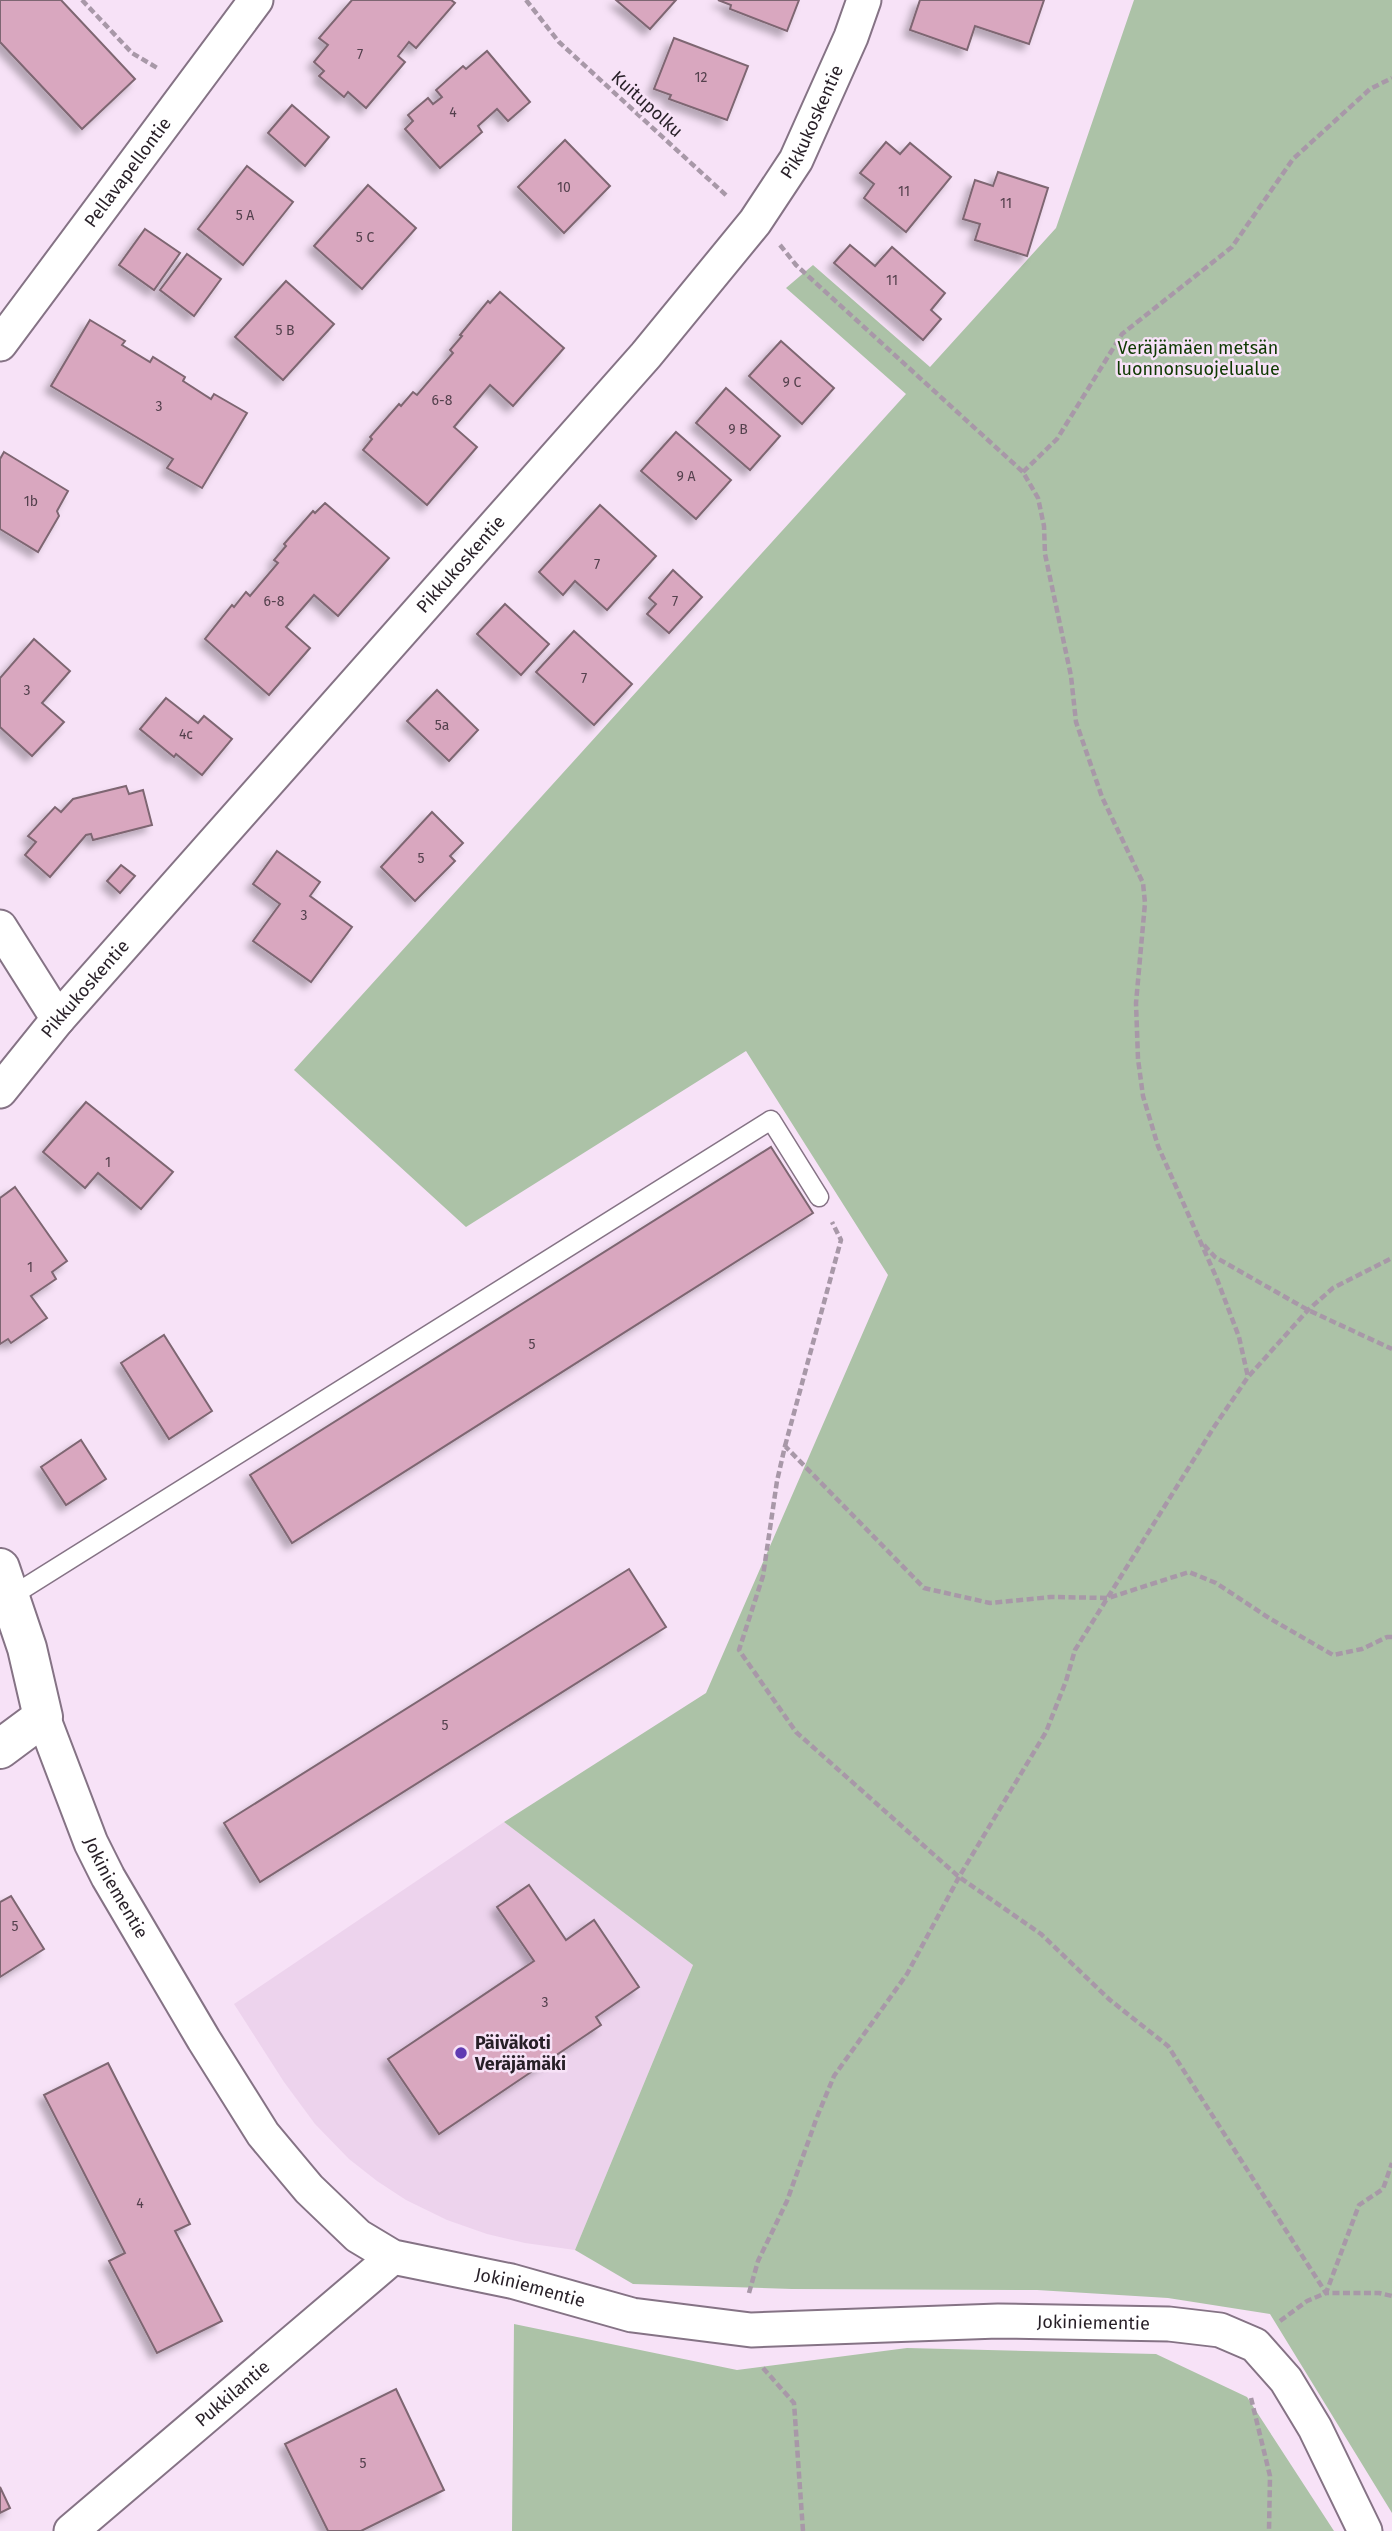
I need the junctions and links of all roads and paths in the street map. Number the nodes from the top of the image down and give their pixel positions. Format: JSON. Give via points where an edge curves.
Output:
{"nodes":[{"id":1,"x":82,"y":0,"type":"edge"},
{"id":2,"x":256,"y":0,"type":"edge"},
{"id":3,"x":526,"y":0,"type":"edge"},
{"id":4,"x":864,"y":0,"type":"edge"},
{"id":5,"x":1392,"y":78,"type":"edge"},
{"id":6,"x":192,"y":88,"type":"junction"},
{"id":7,"x":755,"y":222,"type":"junction"},
{"id":8,"x":0,"y":344,"type":"edge"},
{"id":9,"x":1023,"y":472,"type":"junction"},
{"id":10,"x":0,"y":927,"type":"edge"},
{"id":11,"x":58,"y":1019,"type":"junction"},
{"id":12,"x":0,"y":1091,"type":"edge"},
{"id":13,"x":819,"y":1196,"type":"joint"},
{"id":14,"x":1200,"y":1240,"type":"junction"},
{"id":15,"x":1392,"y":1258,"type":"edge"},
{"id":16,"x":1308,"y":1310,"type":"junction"},
{"id":17,"x":1392,"y":1349,"type":"edge"},
{"id":18,"x":1248,"y":1377,"type":"junction"},
{"id":19,"x":785,"y":1446,"type":"junction"},
{"id":20,"x":5,"y":1583,"type":"edge"},
{"id":21,"x":1108,"y":1598,"type":"junction"},
{"id":22,"x":1392,"y":1637,"type":"edge"},
{"id":23,"x":43,"y":1717,"type":"junction"},
{"id":24,"x":0,"y":1749,"type":"edge"},
{"id":25,"x":959,"y":1877,"type":"junction"},
{"id":26,"x":1392,"y":2163,"type":"edge"},
{"id":27,"x":393,"y":2257,"type":"junction"},
{"id":28,"x":1326,"y":2293,"type":"junction"},
{"id":29,"x":749,"y":2294,"type":"dead end"},
{"id":30,"x":1392,"y":2296,"type":"edge"},
{"id":31,"x":1255,"y":2345,"type":"junction"},
{"id":32,"x":760,"y":2364,"type":"dead end"},
{"id":33,"x":71,"y":2531,"type":"edge"},
{"id":34,"x":803,"y":2531,"type":"edge"},
{"id":35,"x":1269,"y":2531,"type":"edge"},
{"id":36,"x":1365,"y":2531,"type":"edge"}],
"edges":[{"from":1,"to":6,"type":"path","via":[[132,53]]},
{"from":2,"to":6,"type":"street","name":"Pellavapellontie"},
{"from":3,"to":7,"type":"path","name":"Kuitupolku","via":[[559,42]]},
{"from":4,"to":7,"type":"street","name":"Pikkukoskentie","via":[[796,160]]},
{"from":5,"to":9,"type":"path","via":[[1370,89],[1293,159],[1232,247],[1122,334],[1057,439]]},
{"from":6,"to":8,"type":"street","name":"Pellavapellontie"},
{"from":7,"to":9,"type":"path","name":"Kuitupolku"},
{"from":7,"to":11,"type":"street","name":"Pikkukoskentie","via":[[646,355]]},
{"from":9,"to":14,"type":"path","via":[[1040,507],[1076,723],[1102,797],[1143,883],[1136,1003],[1143,1096],[1158,1146]]},
{"from":10,"to":11,"type":"street"},
{"from":11,"to":12,"type":"street","name":"Pikkukoskentie"},
{"from":13,"to":19,"type":"path","via":[[841,1240]]},
{"from":13,"to":20,"type":"lane","via":[[772,1120]]},
{"from":14,"to":16,"type":"path","via":[[1215,1257]]},
{"from":14,"to":18,"type":"path","via":[[1239,1336]]},
{"from":15,"to":16,"type":"path","via":[[1333,1288]]},
{"from":16,"to":17,"type":"path"},
{"from":16,"to":18,"type":"path"},
{"from":18,"to":21,"type":"path"},
{"from":19,"to":21,"type":"path","via":[[924,1588],[990,1603]]},
{"from":19,"to":25,"type":"path","via":[[763,1576],[739,1650],[796,1732]]},
{"from":20,"to":23,"type":"street","name":"Jokiniementie"},
{"from":21,"to":22,"type":"path","via":[[1189,1572],[1216,1583],[1333,1655]]},
{"from":21,"to":25,"type":"path","via":[[1075,1650],[1046,1732]]},
{"from":23,"to":24,"type":"street"},
{"from":23,"to":27,"type":"street","name":"Jokiniementie","via":[[108,1877],[263,2134],[309,2189],[358,2236]]},
{"from":25,"to":28,"type":"path","via":[[1041,1934],[1110,2000],[1168,2046]]},
{"from":25,"to":29,"type":"path","via":[[907,1974],[834,2076],[787,2200],[758,2261]]},
{"from":26,"to":28,"type":"path","via":[[1383,2189],[1359,2205]]},
{"from":27,"to":31,"type":"street","name":"Jokiniementie","via":[[512,2281],[632,2315],[751,2330],[998,2321],[1170,2324],[1220,2330]]},
{"from":27,"to":33,"type":"street","name":"Pukkilantie"},
{"from":28,"to":30,"type":"path"},
{"from":28,"to":31,"type":"path","via":[[1285,2316]]},
{"from":31,"to":35,"type":"path","via":[[1246,2379],[1270,2476]]},
{"from":31,"to":36,"type":"street","name":"Jokiniementie","via":[[1286,2380],[1315,2428]]},
{"from":32,"to":34,"type":"path","via":[[794,2403]]}]}
